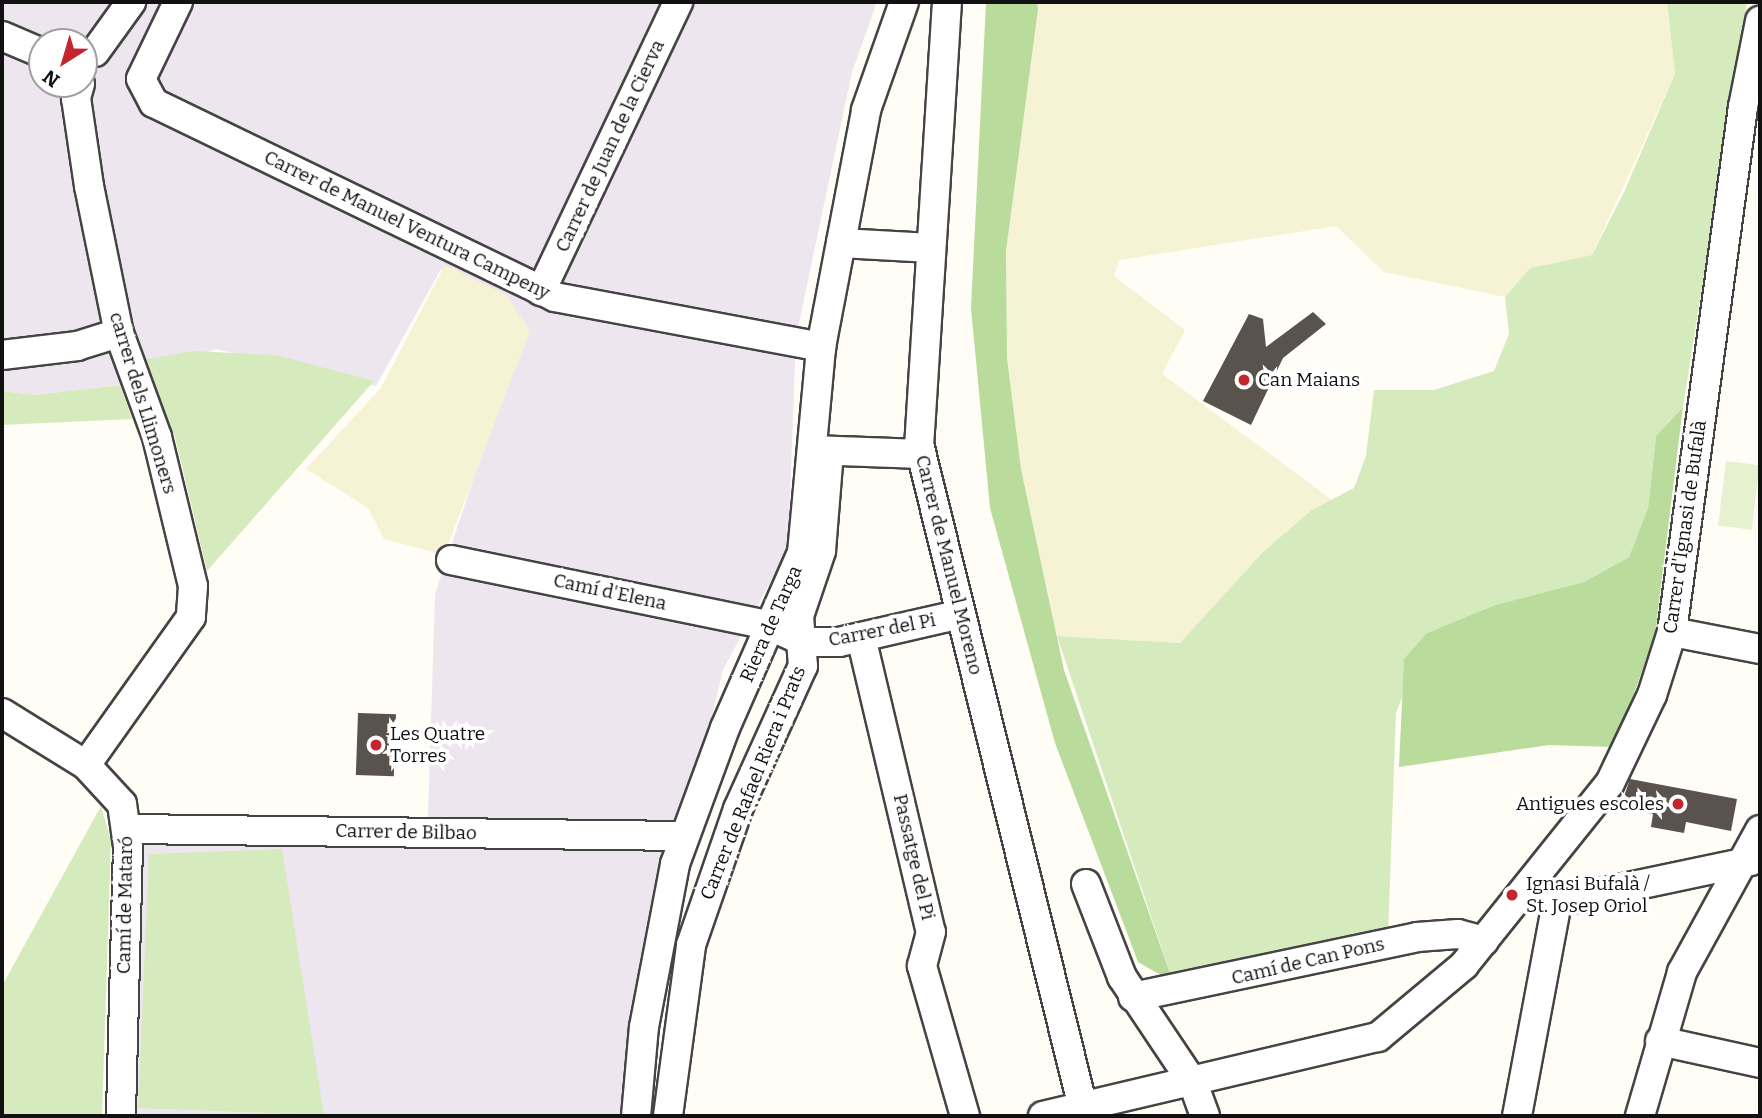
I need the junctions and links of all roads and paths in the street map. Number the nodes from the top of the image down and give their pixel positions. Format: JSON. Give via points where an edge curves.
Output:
{"nodes":[{"id":1,"x":131,"y":2,"type":"edge"},
{"id":2,"x":178,"y":2,"type":"edge"},
{"id":3,"x":678,"y":2,"type":"edge"},
{"id":4,"x":904,"y":2,"type":"edge"},
{"id":5,"x":947,"y":2,"type":"edge"},
{"id":6,"x":1760,"y":21,"type":"edge"},
{"id":7,"x":98,"y":32,"type":"edge"},
{"id":8,"x":2,"y":36,"type":"edge"},
{"id":9,"x":28,"y":47,"type":"edge"},
{"id":10,"x":76,"y":98,"type":"edge"},
{"id":11,"x":841,"y":243,"type":"junction"},
{"id":12,"x":931,"y":248,"type":"junction"},
{"id":13,"x":541,"y":290,"type":"junction"},
{"id":14,"x":119,"y":333,"type":"junction"},
{"id":15,"x":821,"y":347,"type":"junction"},
{"id":16,"x":2,"y":355,"type":"edge"},
{"id":17,"x":820,"y":451,"type":"junction"},
{"id":18,"x":921,"y":454,"type":"junction"},
{"id":19,"x":451,"y":560,"type":"dead end"},
{"id":20,"x":957,"y":615,"type":"junction"},
{"id":21,"x":768,"y":625,"type":"junction"},
{"id":22,"x":1672,"y":632,"type":"junction"},
{"id":23,"x":861,"y":637,"type":"junction"},
{"id":24,"x":805,"y":642,"type":"junction"},
{"id":25,"x":1760,"y":649,"type":"edge"},
{"id":26,"x":2,"y":713,"type":"edge"},
{"id":27,"x":86,"y":765,"type":"junction"},
{"id":28,"x":127,"y":828,"type":"junction"},
{"id":29,"x":1760,"y":830,"type":"edge"},
{"id":30,"x":684,"y":836,"type":"junction"},
{"id":31,"x":1751,"y":861,"type":"edge"},
{"id":32,"x":1086,"y":884,"type":"dead end"},
{"id":33,"x":1525,"y":894,"type":"junction"},
{"id":34,"x":1557,"y":902,"type":"junction"},
{"id":35,"x":1484,"y":941,"type":"junction"},
{"id":36,"x":1133,"y":997,"type":"junction"},
{"id":37,"x":1660,"y":1041,"type":"junction"},
{"id":38,"x":1760,"y":1063,"type":"edge"},
{"id":39,"x":1193,"y":1083,"type":"junction"},
{"id":40,"x":1084,"y":1112,"type":"edge"},
{"id":41,"x":121,"y":1116,"type":"edge"},
{"id":42,"x":636,"y":1116,"type":"edge"},
{"id":43,"x":668,"y":1116,"type":"edge"},
{"id":44,"x":965,"y":1116,"type":"edge"},
{"id":45,"x":1043,"y":1116,"type":"edge"},
{"id":46,"x":1205,"y":1116,"type":"edge"},
{"id":47,"x":1517,"y":1116,"type":"edge"},
{"id":48,"x":1640,"y":1116,"type":"edge"}],
"edges":[{"from":1,"to":7,"type":"street"},
{"from":2,"to":13,"type":"street","name":"Carrer de Manuel Ventura Campeny","via":[[141,79],[154,103]]},
{"from":3,"to":13,"type":"street","name":"Carrer de Juan de la Cierva"},
{"from":4,"to":11,"type":"street","name":"Riera de Targa","via":[[866,110]]},
{"from":5,"to":12,"type":"street","name":"Carrer de Manuel Moreno"},
{"from":6,"to":22,"type":"street","name":"Carrer d'Ignasi de Bufalà","via":[[1743,107]]},
{"from":8,"to":9,"type":"street"},
{"from":10,"to":14,"type":"street","name":"carrer dels Llimoners"},
{"from":11,"to":12,"type":"street"},
{"from":11,"to":15,"type":"street","name":"Riera de Targa"},
{"from":12,"to":18,"type":"street","name":"Carrer de Manuel Moreno"},
{"from":13,"to":15,"type":"street","name":"Carrer de Manuel Ventura Campeny"},
{"from":14,"to":16,"type":"street","via":[[77,346]]},
{"from":14,"to":27,"type":"street","name":"carrer dels Llimoners","via":[[157,437],[192,598],[191,617]]},
{"from":15,"to":17,"type":"street","name":"Riera de Targa"},
{"from":17,"to":18,"type":"street"},
{"from":17,"to":21,"type":"street","name":"Riera de Targa","via":[[802,553]]},
{"from":17,"to":24,"type":"street","name":"Carrer de Rafael Riera i Prats","via":[[821,551],[799,616]]},
{"from":18,"to":20,"type":"street","name":"Carrer de Manuel Moreno"},
{"from":19,"to":21,"type":"street","name":"Camí d'Elena"},
{"from":20,"to":23,"type":"street","name":"Carrer del Pi"},
{"from":20,"to":40,"type":"street","name":"Carrer de Manuel Moreno"},
{"from":21,"to":24,"type":"street","name":"Carrer del Pi"},
{"from":21,"to":30,"type":"street","name":"Riera de Targa"},
{"from":22,"to":25,"type":"street"},
{"from":22,"to":33,"type":"street","name":"Carrer d'Ignasi de Bufalà","via":[[1623,760]]},
{"from":23,"to":24,"type":"street","name":"Carrer del Pi"},
{"from":23,"to":44,"type":"street","name":"Passatge del Pi","via":[[931,932],[922,966]]},
{"from":24,"to":43,"type":"street","name":"Carrer de Rafael Riera i Prats","via":[[794,691],[738,809],[691,945]]},
{"from":26,"to":27,"type":"street","name":"Camí de Mataró"},
{"from":27,"to":28,"type":"street","name":"Camí de Mataró","via":[[122,804]]},
{"from":28,"to":30,"type":"street","name":"Carrer de Bilbao"},
{"from":28,"to":41,"type":"street","name":"Camí de Mataró"},
{"from":29,"to":31,"type":"street"},
{"from":30,"to":42,"type":"street","name":"Riera de Targa","via":[[661,922]]},
{"from":31,"to":34,"type":"street"},
{"from":31,"to":37,"type":"street","via":[[1682,972]]},
{"from":32,"to":36,"type":"street"},
{"from":33,"to":34,"type":"street"},
{"from":33,"to":35,"type":"street","name":"Carrer d'Ignasi de Bufalà"},
{"from":34,"to":47,"type":"street"},
{"from":35,"to":36,"type":"street","name":"Camí de Can Pons","via":[[1458,934],[1418,937]]},
{"from":35,"to":39,"type":"street","name":"Carrer d'Ignasi de Bufalà","via":[[1417,1009],[1378,1037]]},
{"from":36,"to":39,"type":"street"},
{"from":37,"to":38,"type":"street"},
{"from":37,"to":48,"type":"street"},
{"from":39,"to":40,"type":"street","name":"Carrer d'Ignasi de Bufalà"},
{"from":39,"to":46,"type":"street"},
{"from":40,"to":45,"type":"street","name":"Carrer d'Ignasi de Bufalà"}]}
